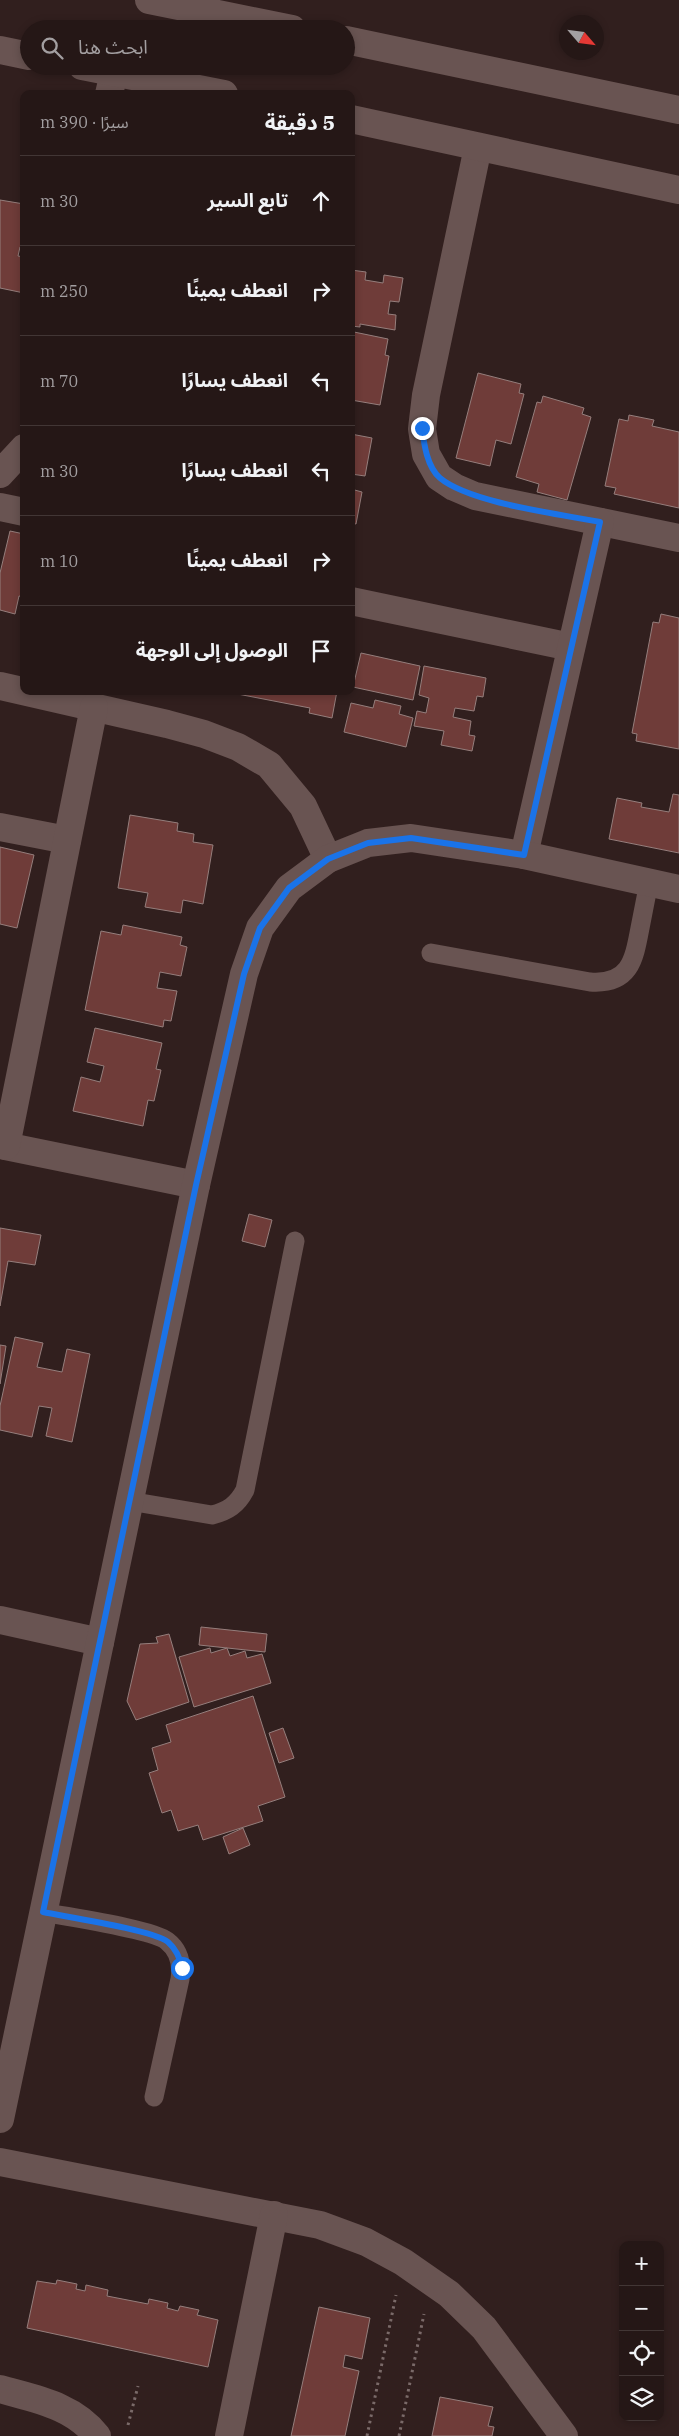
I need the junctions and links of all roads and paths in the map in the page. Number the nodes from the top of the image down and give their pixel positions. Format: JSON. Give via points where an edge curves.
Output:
{"nodes":[{"id":1,"x":148,"y":0,"type":"edge"},
{"id":2,"x":247,"y":20,"type":"edge"},
{"id":3,"x":355,"y":42,"type":"edge"},
{"id":4,"x":0,"y":50,"type":"edge"},
{"id":5,"x":20,"y":54,"type":"edge"},
{"id":6,"x":98,"y":75,"type":"edge"},
{"id":7,"x":112,"y":83,"type":"edge"},
{"id":8,"x":183,"y":90,"type":"edge"},
{"id":9,"x":679,"y":110,"type":"edge"},
{"id":10,"x":355,"y":120,"type":"edge"},
{"id":11,"x":478,"y":147,"type":"junction"},
{"id":12,"x":679,"y":190,"type":"edge"},
{"id":13,"x":20,"y":452,"type":"edge"},
{"id":14,"x":0,"y":474,"type":"edge"},
{"id":15,"x":0,"y":507,"type":"edge"},
{"id":16,"x":20,"y":511,"type":"edge"},
{"id":17,"x":600,"y":522,"type":"junction"},
{"id":18,"x":679,"y":538,"type":"edge"},
{"id":19,"x":355,"y":603,"type":"edge"},
{"id":20,"x":571,"y":647,"type":"junction"},
{"id":21,"x":0,"y":686,"type":"edge"},
{"id":22,"x":20,"y":690,"type":"edge"},
{"id":23,"x":40,"y":695,"type":"edge"},
{"id":24,"x":94,"y":707,"type":"junction"},
{"id":25,"x":0,"y":826,"type":"edge"},
{"id":26,"x":67,"y":840,"type":"junction"},
{"id":27,"x":524,"y":855,"type":"junction"},
{"id":28,"x":328,"y":859,"type":"junction"},
{"id":29,"x":649,"y":882,"type":"junction"},
{"id":30,"x":679,"y":889,"type":"edge"},
{"id":31,"x":432,"y":953,"type":"dead end"},
{"id":32,"x":3,"y":1146,"type":"edge"},
{"id":33,"x":196,"y":1185,"type":"junction"},
{"id":34,"x":295,"y":1240,"type":"dead end"},
{"id":35,"x":129,"y":1501,"type":"junction"},
{"id":36,"x":0,"y":1620,"type":"edge"},
{"id":37,"x":100,"y":1642,"type":"junction"},
{"id":38,"x":43,"y":1912,"type":"junction"},
{"id":39,"x":154,"y":2097,"type":"dead end"},
{"id":40,"x":0,"y":2119,"type":"edge"},
{"id":41,"x":0,"y":2162,"type":"edge"},
{"id":42,"x":274,"y":2215,"type":"junction"},
{"id":43,"x":403,"y":2262,"type":"junction"},
{"id":44,"x":431,"y":2280,"type":"junction"},
{"id":45,"x":138,"y":2386,"type":"dead end"},
{"id":46,"x":0,"y":2390,"type":"edge"},
{"id":47,"x":126,"y":2430,"type":"dead end"},
{"id":48,"x":97,"y":2436,"type":"edge"},
{"id":49,"x":229,"y":2436,"type":"edge"},
{"id":50,"x":367,"y":2436,"type":"edge"},
{"id":51,"x":398,"y":2436,"type":"edge"},
{"id":52,"x":564,"y":2436,"type":"edge"}],
"edges":[{"from":1,"to":2,"type":"street"},
{"from":3,"to":9,"type":"street"},
{"from":4,"to":5,"type":"street"},
{"from":6,"to":7,"type":"street"},
{"from":7,"to":8,"type":"street"},
{"from":10,"to":11,"type":"street"},
{"from":11,"to":12,"type":"street"},
{"from":11,"to":17,"type":"street","via":[[426,394],[422,428],[426,454],[439,477],[475,496]]},
{"from":13,"to":14,"type":"street"},
{"from":15,"to":16,"type":"street"},
{"from":17,"to":18,"type":"street"},
{"from":17,"to":20,"type":"street"},
{"from":19,"to":20,"type":"street"},
{"from":20,"to":27,"type":"street"},
{"from":21,"to":22,"type":"street"},
{"from":23,"to":24,"type":"street"},
{"from":24,"to":26,"type":"street"},
{"from":24,"to":28,"type":"street","via":[[204,734],[238,747],[269,765],[303,806]]},
{"from":25,"to":26,"type":"street"},
{"from":26,"to":32,"type":"street"},
{"from":27,"to":28,"type":"street","via":[[411,838],[368,843]]},
{"from":27,"to":29,"type":"street"},
{"from":28,"to":33,"type":"street","via":[[289,888],[260,928],[244,974]]},
{"from":29,"to":30,"type":"street"},
{"from":29,"to":31,"type":"lane","via":[[634,958],[622,976],[612,980],[590,982]]},
{"from":32,"to":33,"type":"street"},
{"from":33,"to":35,"type":"street"},
{"from":34,"to":35,"type":"lane","via":[[245,1490],[240,1500],[223,1512],[212,1515]]},
{"from":35,"to":37,"type":"street"},
{"from":36,"to":37,"type":"street"},
{"from":37,"to":38,"type":"street"},
{"from":38,"to":39,"type":"lane","via":[[157,1936],[174,1948],[182,1968]]},
{"from":38,"to":40,"type":"street"},
{"from":41,"to":42,"type":"street"},
{"from":42,"to":43,"type":"street","via":[[320,2225],[366,2242]]},
{"from":42,"to":49,"type":"street"},
{"from":43,"to":44,"type":"street"},
{"from":43,"to":50,"type":"path"},
{"from":44,"to":51,"type":"path"},
{"from":44,"to":52,"type":"street","via":[[484,2328]]},
{"from":45,"to":47,"type":"path"},
{"from":46,"to":48,"type":"street","via":[[65,2409],[88,2425]]}]}
